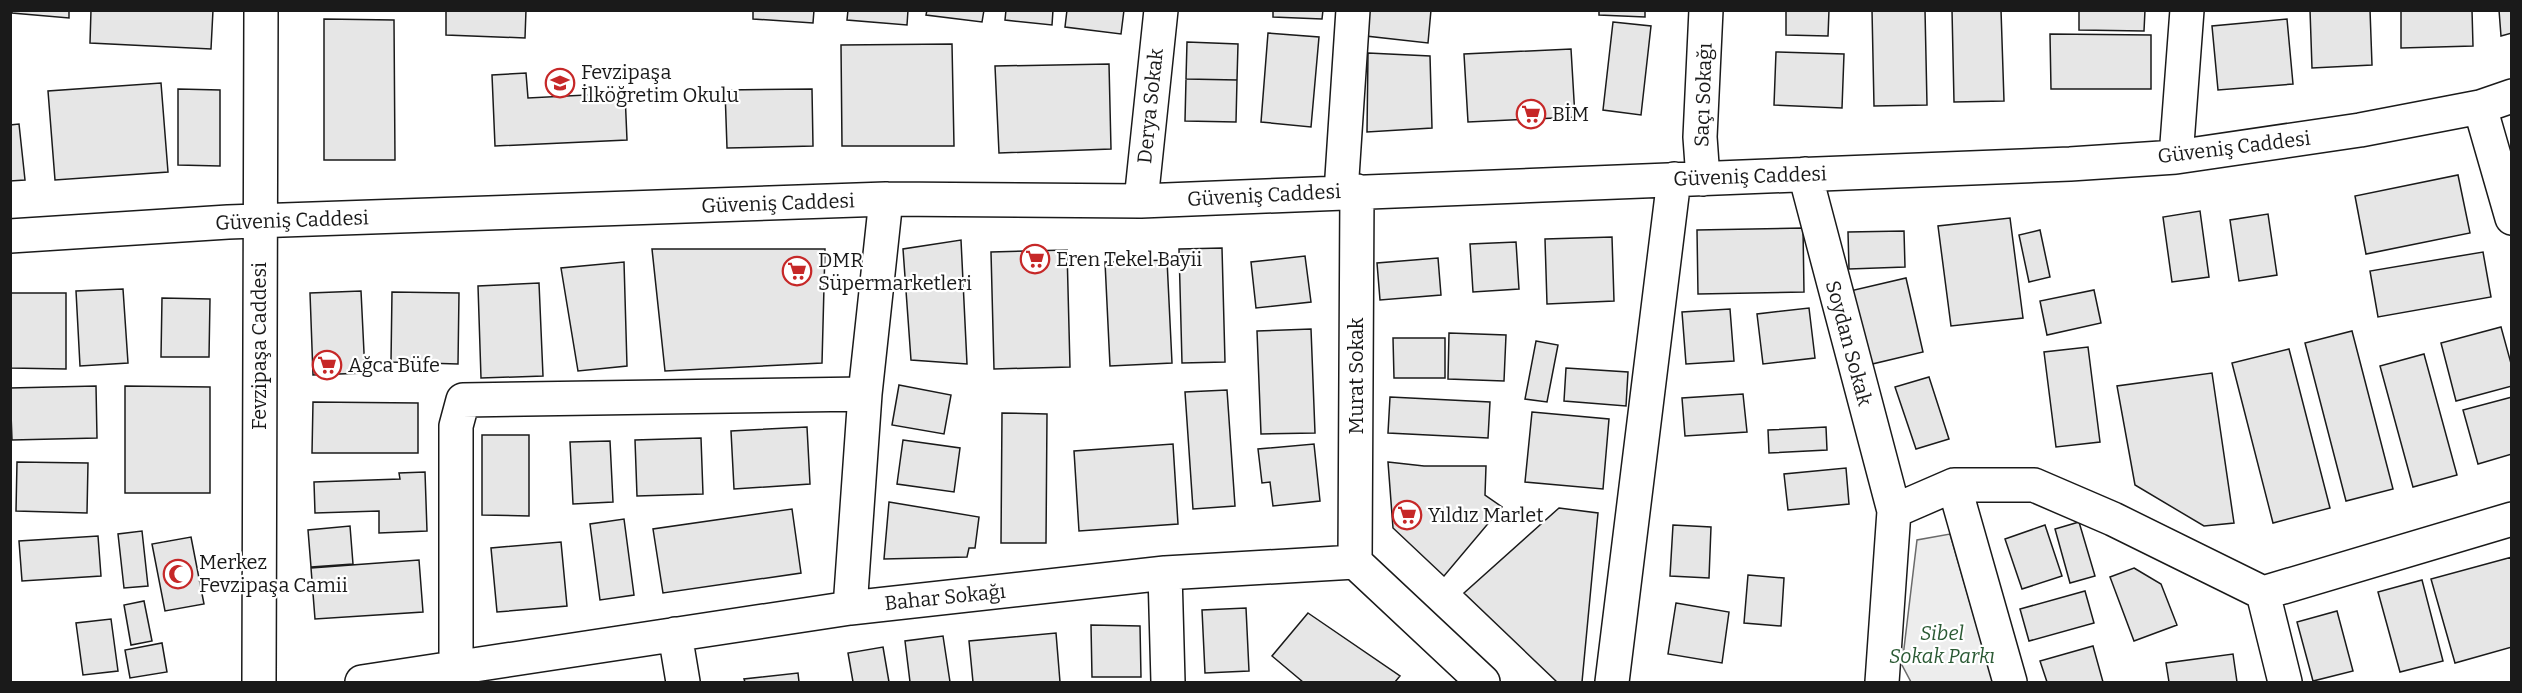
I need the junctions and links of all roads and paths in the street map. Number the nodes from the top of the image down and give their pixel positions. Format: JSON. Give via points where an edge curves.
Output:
{"nodes":[{"id":1,"x":261,"y":10,"type":"edge"},
{"id":2,"x":1161,"y":10,"type":"edge"},
{"id":3,"x":1353,"y":10,"type":"edge"},
{"id":4,"x":1706,"y":10,"type":"edge"},
{"id":5,"x":2187,"y":10,"type":"edge"},
{"id":6,"x":2511,"y":96,"type":"edge"},
{"id":7,"x":2480,"y":107,"type":"junction"},
{"id":8,"x":2176,"y":157,"type":"junction"},
{"id":9,"x":1805,"y":174,"type":"junction"},
{"id":10,"x":1688,"y":179,"type":"junction"},
{"id":11,"x":1349,"y":192,"type":"junction"},
{"id":12,"x":886,"y":199,"type":"junction"},
{"id":13,"x":1141,"y":201,"type":"junction"},
{"id":14,"x":2511,"y":218,"type":"edge"},
{"id":15,"x":260,"y":220,"type":"junction"},
{"id":16,"x":10,"y":236,"type":"edge"},
{"id":17,"x":865,"y":394,"type":"junction"},
{"id":18,"x":1954,"y":485,"type":"junction"},
{"id":19,"x":1894,"y":511,"type":"junction"},
{"id":20,"x":2511,"y":519,"type":"edge"},
{"id":21,"x":1355,"y":561,"type":"junction"},
{"id":22,"x":1165,"y":573,"type":"junction"},
{"id":23,"x":2263,"y":593,"type":"junction"},
{"id":24,"x":850,"y":608,"type":"junction"},
{"id":25,"x":675,"y":634,"type":"junction"},
{"id":26,"x":457,"y":675,"type":"edge"},
{"id":27,"x":259,"y":682,"type":"edge"},
{"id":28,"x":362,"y":682,"type":"edge"},
{"id":29,"x":683,"y":682,"type":"edge"},
{"id":30,"x":1168,"y":682,"type":"edge"},
{"id":31,"x":1483,"y":682,"type":"edge"},
{"id":32,"x":1612,"y":682,"type":"edge"},
{"id":33,"x":1882,"y":682,"type":"edge"},
{"id":34,"x":2010,"y":682,"type":"edge"},
{"id":35,"x":2285,"y":682,"type":"edge"}],
"edges":[{"from":1,"to":15,"type":"street","name":"Fevzipaşa Caddesi"},
{"from":2,"to":13,"type":"street","name":"Derya Sokak"},
{"from":3,"to":11,"type":"street","name":"Murat Sokak"},
{"from":4,"to":10,"type":"street","name":"Saçı Sokağı","via":[[1700,138]]},
{"from":5,"to":8,"type":"street"},
{"from":6,"to":7,"type":"street","name":"Güveniş Caddesi"},
{"from":7,"to":8,"type":"street","name":"Güveniş Caddesi","via":[[2360,130]]},
{"from":7,"to":14,"type":"street"},
{"from":8,"to":9,"type":"street","name":"Güveniş Caddesi"},
{"from":9,"to":10,"type":"street","name":"Güveniş Caddesi"},
{"from":9,"to":19,"type":"street","name":"Soydan Sokak"},
{"from":10,"to":11,"type":"street","name":"Güveniş Caddesi"},
{"from":10,"to":32,"type":"street","name":"Saçı Sokağı"},
{"from":11,"to":13,"type":"street","name":"Güveniş Caddesi"},
{"from":11,"to":21,"type":"street","name":"Murat Sokak"},
{"from":12,"to":13,"type":"street","name":"Güveniş Caddesi"},
{"from":12,"to":15,"type":"street","name":"Güveniş Caddesi"},
{"from":12,"to":17,"type":"street"},
{"from":15,"to":16,"type":"street","name":"Güveniş Caddesi"},
{"from":15,"to":27,"type":"street","name":"Fevzipaşa Caddesi"},
{"from":17,"to":24,"type":"street"},
{"from":17,"to":26,"type":"street","via":[[463,400],[456,426]]},
{"from":18,"to":19,"type":"street"},
{"from":18,"to":23,"type":"street","via":[[2034,485]]},
{"from":18,"to":34,"type":"street"},
{"from":19,"to":33,"type":"street","name":"Soydan Sokak"},
{"from":20,"to":23,"type":"street"},
{"from":21,"to":22,"type":"street","name":"Bahar Sokağı"},
{"from":21,"to":31,"type":"street"},
{"from":22,"to":24,"type":"street","name":"Bahar Sokağı"},
{"from":22,"to":30,"type":"street"},
{"from":23,"to":35,"type":"street"},
{"from":24,"to":25,"type":"street","name":"Bahar Sokağı"},
{"from":25,"to":26,"type":"street","name":"Bahar Sokağı"},
{"from":25,"to":29,"type":"street"},
{"from":26,"to":28,"type":"street","name":"Bahar Sokağı"}]}
